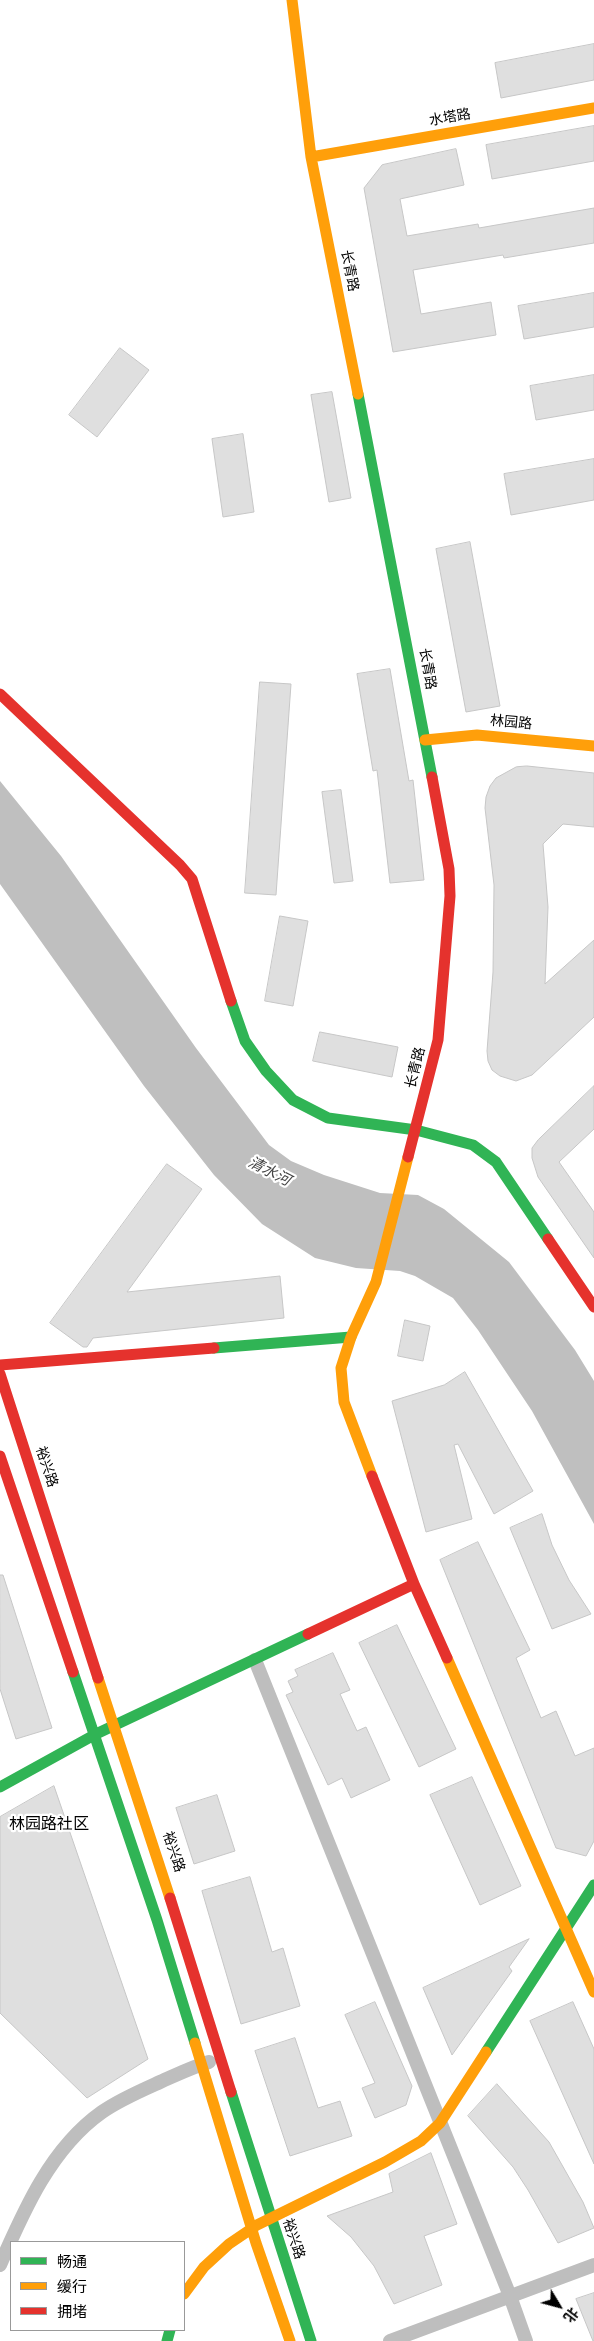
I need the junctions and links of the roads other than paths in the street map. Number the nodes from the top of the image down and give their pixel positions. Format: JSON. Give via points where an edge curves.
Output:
{"nodes":[{"id":1,"x":292,"y":0,"type":"edge"},
{"id":2,"x":594,"y":108,"type":"edge"},
{"id":3,"x":311,"y":157,"type":"junction"},
{"id":4,"x":0,"y":694,"type":"edge"},
{"id":5,"x":425,"y":740,"type":"junction"},
{"id":6,"x":594,"y":746,"type":"edge"},
{"id":7,"x":416,"y":1130,"type":"junction"},
{"id":8,"x":594,"y":1307,"type":"edge"},
{"id":9,"x":351,"y":1337,"type":"junction"},
{"id":10,"x":0,"y":1365,"type":"edge"},
{"id":11,"x":0,"y":1374,"type":"edge"},
{"id":12,"x":0,"y":1456,"type":"edge"},
{"id":13,"x":414,"y":1584,"type":"junction"},
{"id":14,"x":255,"y":1660,"type":"junction"},
{"id":15,"x":114,"y":1727,"type":"junction"},
{"id":16,"x":96,"y":1734,"type":"junction"},
{"id":17,"x":0,"y":1786,"type":"edge"},
{"id":18,"x":594,"y":1885,"type":"edge"},
{"id":19,"x":566,"y":1929,"type":"junction"},
{"id":20,"x":594,"y":1992,"type":"edge"},
{"id":21,"x":221,"y":2058,"type":"junction"},
{"id":22,"x":201,"y":2064,"type":"junction"},
{"id":23,"x":440,"y":2123,"type":"junction"},
{"id":24,"x":270,"y":2218,"type":"junction"},
{"id":25,"x":252,"y":2227,"type":"junction"},
{"id":26,"x":11,"y":2241,"type":"edge"},
{"id":27,"x":10,"y":2244,"type":"edge"},
{"id":28,"x":0,"y":2265,"type":"edge"},
{"id":29,"x":594,"y":2265,"type":"edge"},
{"id":30,"x":185,"y":2292,"type":"edge"},
{"id":31,"x":510,"y":2296,"type":"junction"},
{"id":32,"x":290,"y":2341,"type":"edge"},
{"id":33,"x":311,"y":2341,"type":"edge"},
{"id":34,"x":390,"y":2341,"type":"edge"},
{"id":35,"x":526,"y":2341,"type":"edge"}],
"edges":[{"from":1,"to":3,"type":"main road","name":"长青路"},
{"from":2,"to":3,"type":"main road","name":"水塔路"},
{"from":3,"to":5,"type":"main road","name":"长青路","via":[[396,577]]},
{"from":4,"to":7,"type":"main road","via":[[192,879],[220,974],[245,1042],[293,1100],[328,1118]]},
{"from":5,"to":6,"type":"main road","name":"林园路","via":[[477,735]]},
{"from":5,"to":7,"type":"main road","name":"长青路","via":[[449,869],[450,896],[438,1040]]},
{"from":7,"to":8,"type":"main road","via":[[473,1145],[496,1162]]},
{"from":7,"to":9,"type":"main road","name":"长青路","via":[[376,1282]]},
{"from":9,"to":10,"type":"main road"},
{"from":9,"to":13,"type":"main road","name":"长青路","via":[[342,1368],[344,1402]]},
{"from":11,"to":15,"type":"main road","name":"裕兴路"},
{"from":12,"to":16,"type":"main road"},
{"from":13,"to":14,"type":"main road"},
{"from":13,"to":19,"type":"main road","name":"长青路"},
{"from":14,"to":15,"type":"main road"},
{"from":14,"to":23,"type":"street"},
{"from":15,"to":16,"type":"main road"},
{"from":15,"to":21,"type":"main road","name":"裕兴路"},
{"from":16,"to":17,"type":"main road"},
{"from":16,"to":22,"type":"main road"},
{"from":18,"to":19,"type":"main road"},
{"from":19,"to":20,"type":"main road","name":"长青路"},
{"from":19,"to":23,"type":"main road"},
{"from":21,"to":22,"type":"street"},
{"from":21,"to":24,"type":"main road","name":"裕兴路"},
{"from":22,"to":25,"type":"main road"},
{"from":22,"to":26,"type":"street","via":[[130,2096],[102,2112],[78,2132],[54,2160]]},
{"from":23,"to":24,"type":"main road","via":[[415,2145]]},
{"from":23,"to":31,"type":"street"},
{"from":24,"to":25,"type":"main road"},
{"from":24,"to":33,"type":"main road","name":"裕兴路"},
{"from":25,"to":30,"type":"main road","via":[[217,2252]]},
{"from":25,"to":32,"type":"main road"},
{"from":27,"to":28,"type":"street"},
{"from":29,"to":31,"type":"street"},
{"from":31,"to":34,"type":"street"},
{"from":31,"to":35,"type":"street"}]}
